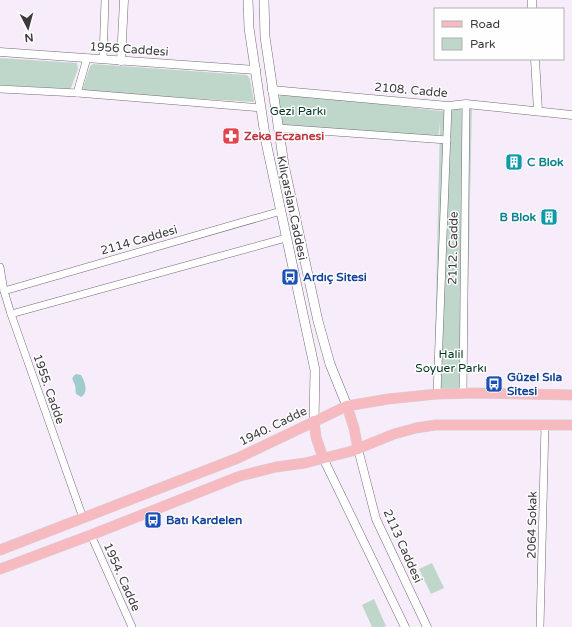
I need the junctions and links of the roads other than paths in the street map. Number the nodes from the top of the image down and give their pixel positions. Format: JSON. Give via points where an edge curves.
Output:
{"nodes":[{"id":1,"x":105,"y":0,"type":"edge"},
{"id":2,"x":124,"y":0,"type":"edge"},
{"id":3,"x":248,"y":0,"type":"edge"},
{"id":4,"x":264,"y":0,"type":"edge"},
{"id":5,"x":0,"y":52,"type":"edge"},
{"id":6,"x":87,"y":58,"type":"junction"},
{"id":7,"x":103,"y":59,"type":"junction"},
{"id":8,"x":535,"y":60,"type":"edge"},
{"id":9,"x":120,"y":61,"type":"junction"},
{"id":10,"x":256,"y":70,"type":"junction"},
{"id":11,"x":0,"y":89,"type":"edge"},
{"id":12,"x":272,"y":90,"type":"junction"},
{"id":13,"x":77,"y":93,"type":"junction"},
{"id":14,"x":466,"y":104,"type":"junction"},
{"id":15,"x":448,"y":106,"type":"junction"},
{"id":16,"x":261,"y":108,"type":"junction"},
{"id":17,"x":538,"y":111,"type":"junction"},
{"id":18,"x":572,"y":115,"type":"edge"},
{"id":19,"x":278,"y":128,"type":"junction"},
{"id":20,"x":447,"y":140,"type":"junction"},
{"id":21,"x":281,"y":211,"type":"junction"},
{"id":22,"x":286,"y":238,"type":"junction"},
{"id":23,"x":0,"y":267,"type":"edge"},
{"id":24,"x":4,"y":291,"type":"junction"},
{"id":25,"x":4,"y":303,"type":"edge"},
{"id":26,"x":11,"y":314,"type":"junction"},
{"id":27,"x":463,"y":393,"type":"junction"},
{"id":28,"x":437,"y":394,"type":"junction"},
{"id":29,"x":572,"y":395,"type":"edge"},
{"id":30,"x":347,"y":406,"type":"junction"},
{"id":31,"x":314,"y":421,"type":"junction"},
{"id":32,"x":545,"y":424,"type":"junction"},
{"id":33,"x":572,"y":424,"type":"edge"},
{"id":34,"x":358,"y":449,"type":"junction"},
{"id":35,"x":324,"y":458,"type":"junction"},
{"id":36,"x":83,"y":518,"type":"junction"},
{"id":37,"x":91,"y":535,"type":"junction"},
{"id":38,"x":0,"y":550,"type":"edge"},
{"id":39,"x":0,"y":569,"type":"edge"},
{"id":40,"x":132,"y":627,"type":"edge"},
{"id":41,"x":405,"y":627,"type":"edge"},
{"id":42,"x":427,"y":627,"type":"edge"},
{"id":43,"x":540,"y":627,"type":"edge"}],
"edges":[{"from":1,"to":7,"type":"street"},
{"from":2,"to":9,"type":"street"},
{"from":3,"to":10,"type":"main road","name":"Kılıçarslan Caddesi","via":[[249,28]]},
{"from":4,"to":12,"type":"main road","name":"Kılıçarslan Caddesi","via":[[264,26]]},
{"from":5,"to":6,"type":"street","name":"1956 Caddesi"},
{"from":6,"to":7,"type":"street","name":"1956 Caddesi"},
{"from":6,"to":13,"type":"street"},
{"from":7,"to":9,"type":"street","name":"1956 Caddesi"},
{"from":8,"to":17,"type":"street"},
{"from":9,"to":10,"type":"street","name":"1956 Caddesi"},
{"from":10,"to":16,"type":"main road","name":"Kılıçarslan Caddesi"},
{"from":11,"to":13,"type":"street"},
{"from":12,"to":15,"type":"street","name":"2108. Cadde"},
{"from":12,"to":19,"type":"main road","name":"Kılıçarslan Caddesi"},
{"from":13,"to":16,"type":"street"},
{"from":14,"to":15,"type":"street","name":"2108. Cadde"},
{"from":14,"to":17,"type":"street","name":"2108. Cadde"},
{"from":14,"to":27,"type":"street","name":"2112. Cadde"},
{"from":15,"to":20,"type":"street","name":"2112. Cadde"},
{"from":16,"to":21,"type":"main road","name":"Kılıçarslan Caddesi"},
{"from":17,"to":18,"type":"street","name":"2108. Cadde"},
{"from":19,"to":20,"type":"street"},
{"from":19,"to":30,"type":"main road","name":"Kılıçarslan Caddesi","via":[[318,322],[330,364]]},
{"from":20,"to":28,"type":"street","name":"2112. Cadde"},
{"from":21,"to":22,"type":"main road","name":"Kılıçarslan Caddesi"},
{"from":21,"to":24,"type":"street","name":"2114 Caddesi"},
{"from":22,"to":26,"type":"street"},
{"from":22,"to":31,"type":"main road","name":"Kılıçarslan Caddesi","via":[[315,370]]},
{"from":23,"to":24,"type":"street","name":"1955. Cadde"},
{"from":24,"to":25,"type":"street","name":"1955. Cadde"},
{"from":25,"to":26,"type":"street","name":"1955. Cadde"},
{"from":26,"to":36,"type":"street","name":"1955. Cadde"},
{"from":27,"to":28,"type":"main road","name":"1940. Cadde"},
{"from":27,"to":29,"type":"main road","name":"1940. Cadde"},
{"from":28,"to":30,"type":"main road","name":"1940. Cadde"},
{"from":30,"to":31,"type":"main road","name":"1940. Cadde"},
{"from":30,"to":34,"type":"main road"},
{"from":31,"to":35,"type":"main road","via":[[316,437]]},
{"from":31,"to":36,"type":"main road","name":"1940. Cadde","via":[[238,458]]},
{"from":32,"to":33,"type":"main road"},
{"from":32,"to":34,"type":"main road","via":[[435,425],[394,434]]},
{"from":32,"to":43,"type":"street","name":"2064 Sokak"},
{"from":34,"to":35,"type":"main road"},
{"from":34,"to":42,"type":"street","name":"2113 Caddesi","via":[[376,519]]},
{"from":35,"to":37,"type":"main road","via":[[240,476]]},
{"from":35,"to":41,"type":"street"},
{"from":36,"to":38,"type":"main road","name":"1940. Cadde"},
{"from":37,"to":39,"type":"main road"},
{"from":37,"to":40,"type":"street","name":"1954. Cadde"}]}
